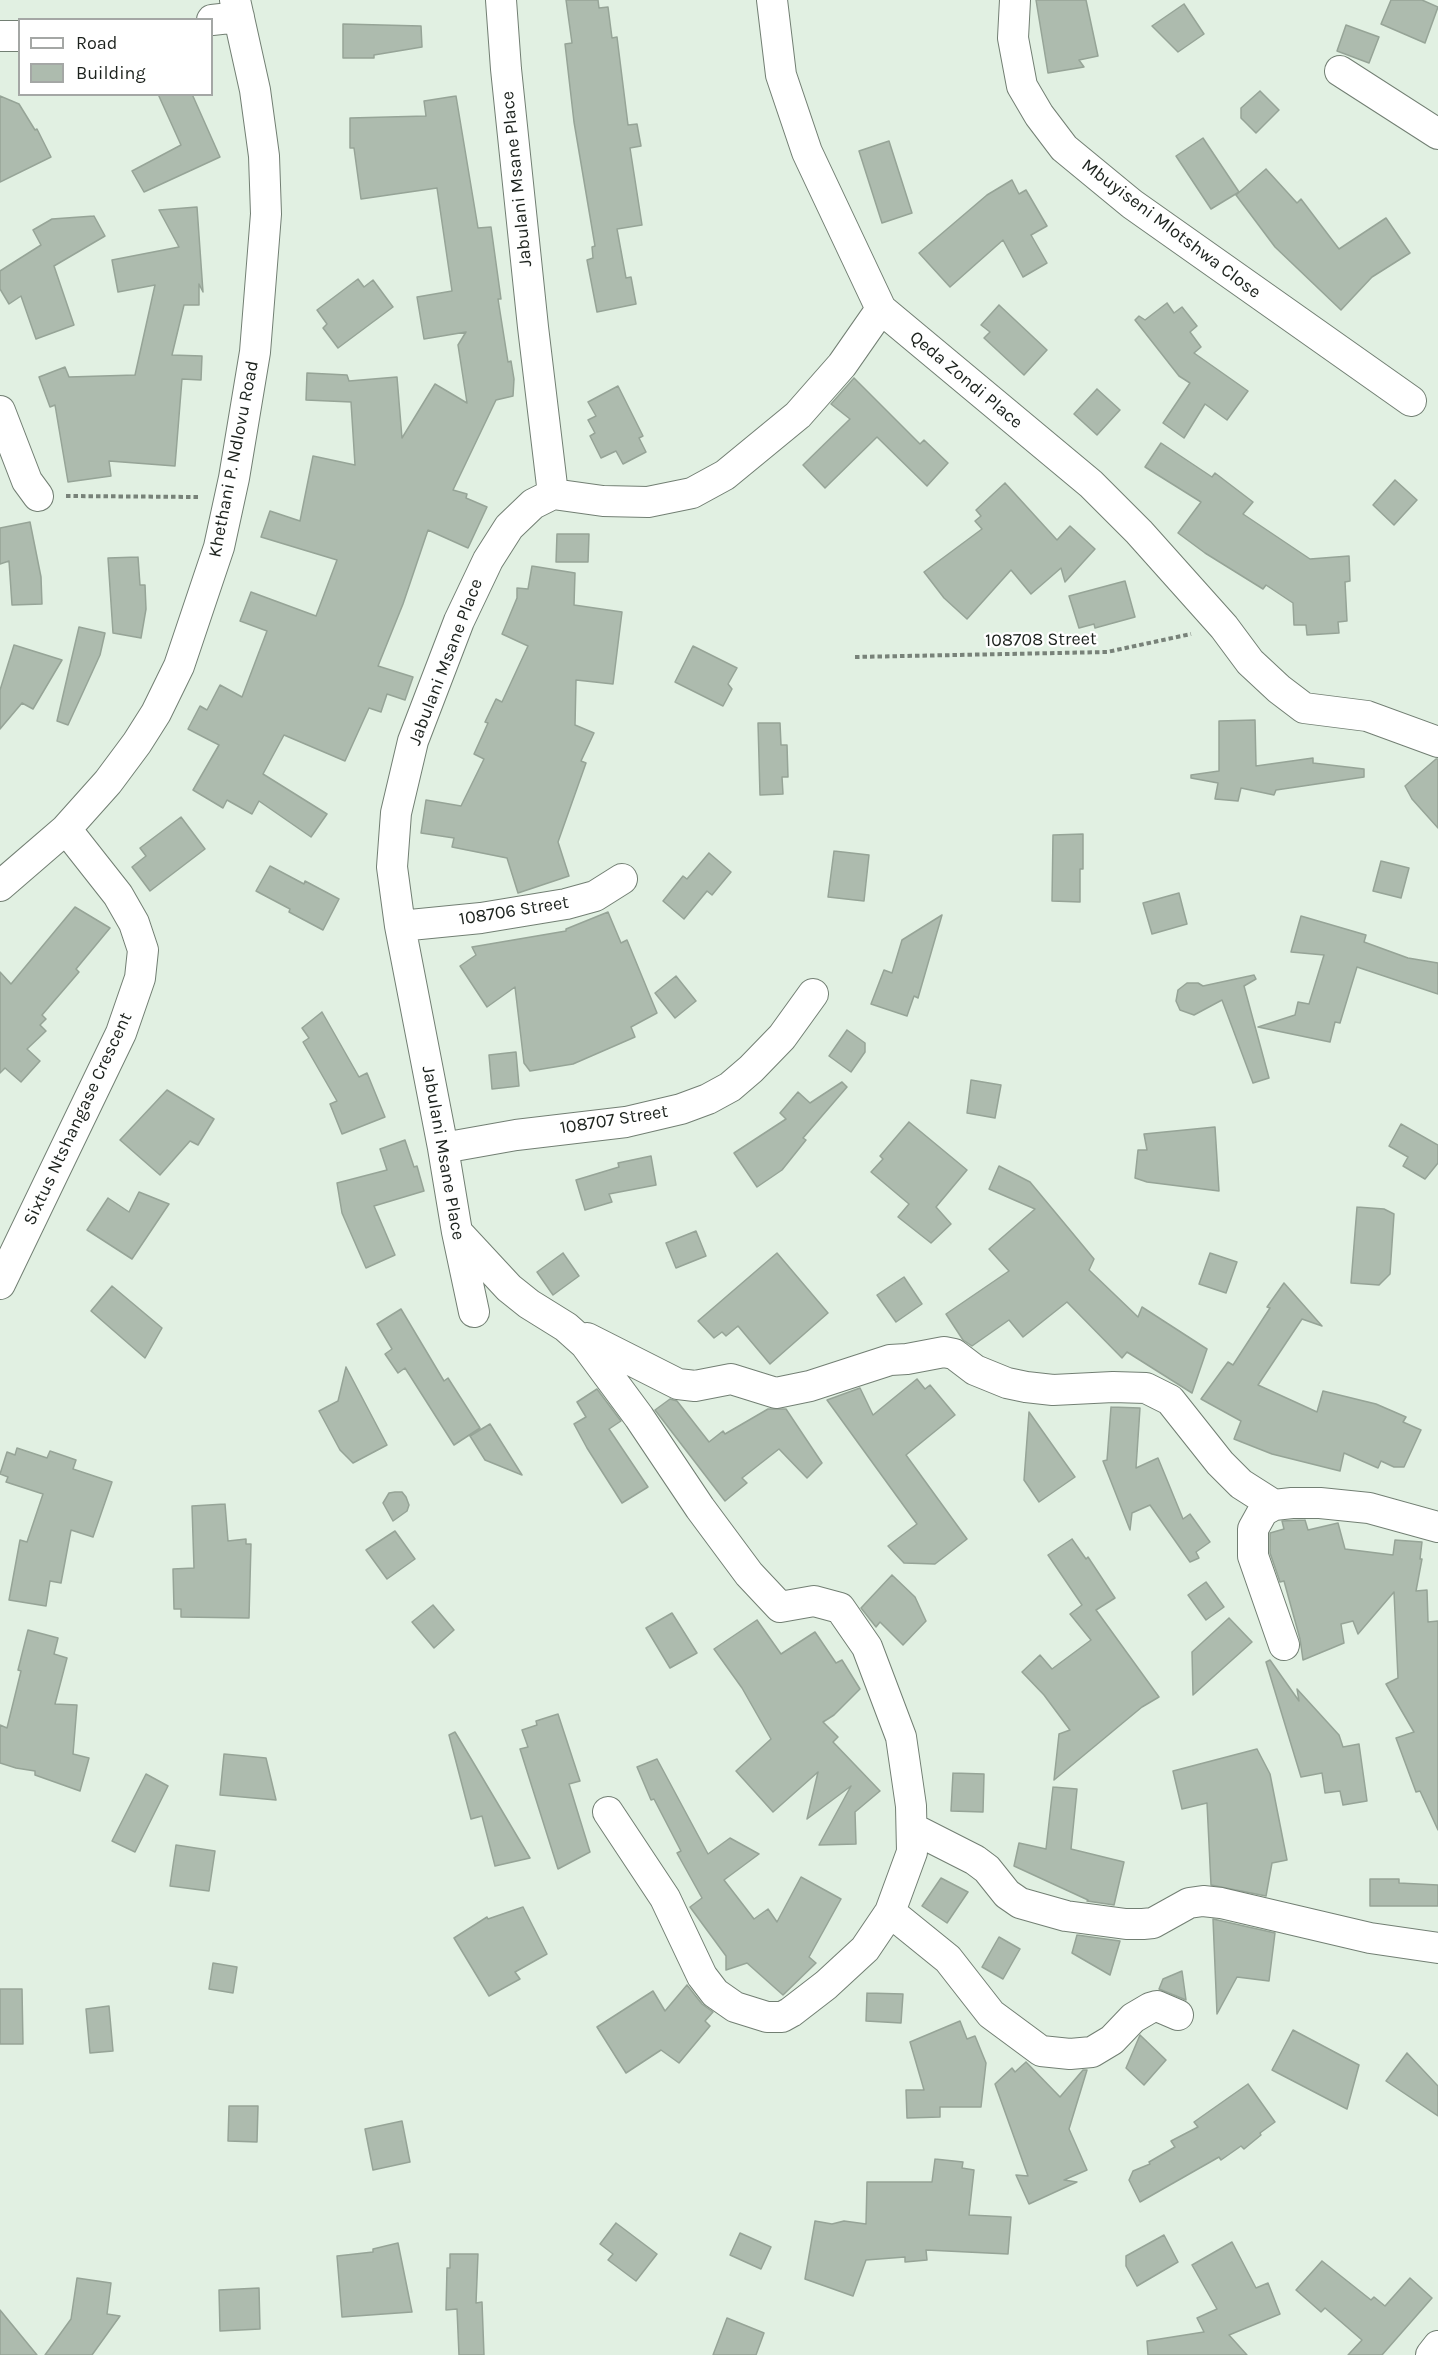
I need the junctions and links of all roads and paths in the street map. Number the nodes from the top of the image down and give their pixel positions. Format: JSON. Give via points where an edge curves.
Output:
{"nodes":[{"id":1,"x":501,"y":0,"type":"edge"},
{"id":2,"x":772,"y":0,"type":"edge"},
{"id":3,"x":1015,"y":0,"type":"edge"},
{"id":4,"x":228,"y":12,"type":"edge"},
{"id":5,"x":0,"y":36,"type":"edge"},
{"id":6,"x":18,"y":36,"type":"edge"},
{"id":7,"x":1340,"y":71,"type":"dead end"},
{"id":8,"x":1438,"y":134,"type":"edge"},
{"id":9,"x":881,"y":309,"type":"junction"},
{"id":10,"x":1412,"y":401,"type":"dead end"},
{"id":11,"x":0,"y":411,"type":"edge"},
{"id":12,"x":553,"y":494,"type":"junction"},
{"id":13,"x":38,"y":496,"type":"joint"},
{"id":14,"x":229,"y":497,"type":"junction"},
{"id":15,"x":1224,"y":627,"type":"junction"},
{"id":16,"x":855,"y":657,"type":"dead end"},
{"id":17,"x":1438,"y":742,"type":"edge"},
{"id":18,"x":66,"y":829,"type":"junction"},
{"id":19,"x":622,"y":879,"type":"dead end"},
{"id":20,"x":0,"y":886,"type":"edge"},
{"id":21,"x":400,"y":926,"type":"junction"},
{"id":22,"x":813,"y":994,"type":"dead end"},
{"id":23,"x":442,"y":1148,"type":"junction"},
{"id":24,"x":456,"y":1232,"type":"junction"},
{"id":25,"x":0,"y":1284,"type":"edge"},
{"id":26,"x":474,"y":1312,"type":"dead end"},
{"id":27,"x":566,"y":1327,"type":"junction"},
{"id":28,"x":1274,"y":1505,"type":"junction"},
{"id":29,"x":1438,"y":1527,"type":"edge"},
{"id":30,"x":1284,"y":1645,"type":"dead end"},
{"id":31,"x":608,"y":1812,"type":"dead end"},
{"id":32,"x":912,"y":1828,"type":"junction"},
{"id":33,"x":890,"y":1912,"type":"junction"},
{"id":34,"x":1438,"y":1948,"type":"edge"},
{"id":35,"x":1178,"y":2015,"type":"dead end"},
{"id":36,"x":1438,"y":2346,"type":"edge"},
{"id":37,"x":1431,"y":2355,"type":"edge"}],
"edges":[{"from":1,"to":12,"type":"street","name":"Jabulani Msane Place"},
{"from":2,"to":9,"type":"street","name":"Qeda Zondi Place","via":[[781,75],[807,152]]},
{"from":3,"to":10,"type":"street","name":"Mbuyiseni Mlotshwa Close","via":[[1013,39],[1022,86],[1064,148],[1132,204]]},
{"from":4,"to":14,"type":"street","name":"Khethani P. Ndlovu Road","via":[[255,90],[264,156],[266,214],[255,352]]},
{"from":5,"to":6,"type":"street"},
{"from":7,"to":8,"type":"street"},
{"from":9,"to":12,"type":"street","via":[[842,365],[798,415],[725,475],[692,493],[648,502]]},
{"from":9,"to":15,"type":"street","name":"Qeda Zondi Place","via":[[1092,484]]},
{"from":11,"to":13,"type":"street","via":[[27,481]]},
{"from":12,"to":21,"type":"street","name":"Jabulani Msane Place","via":[[533,504],[509,527],[488,560],[459,621],[414,741],[396,813],[392,867]]},
{"from":13,"to":14,"type":"path"},
{"from":14,"to":18,"type":"street","name":"Khethani P. Ndlovu Road","via":[[219,547],[175,676],[137,743]]},
{"from":15,"to":16,"type":"path","name":"108708 Street","via":[[1107,652]]},
{"from":15,"to":17,"type":"street","name":"Qeda Zondi Place","via":[[1250,662],[1304,708],[1367,716]]},
{"from":18,"to":20,"type":"street","name":"Khethani P. Ndlovu Road"},
{"from":18,"to":25,"type":"street","name":"Sixtus Ntshangase Crescent","via":[[118,895],[134,923],[143,951],[140,978],[121,1033]]},
{"from":19,"to":21,"type":"street","name":"108706 Street","via":[[595,896],[566,904]]},
{"from":21,"to":23,"type":"street","name":"Jabulani Msane Place"},
{"from":22,"to":23,"type":"street","name":"108707 Street","via":[[782,1037],[750,1069],[730,1087],[708,1099],[626,1122]]},
{"from":23,"to":24,"type":"street","name":"Jabulani Msane Place"},
{"from":24,"to":26,"type":"street","name":"Jabulani Msane Place"},
{"from":24,"to":27,"type":"street","via":[[510,1288]]},
{"from":27,"to":28,"type":"street","via":[[678,1384],[695,1386],[731,1379],[776,1393],[890,1360],[944,1352],[954,1354],[975,1370],[1026,1387],[1146,1388],[1170,1400],[1220,1463],[1241,1484]]},
{"from":27,"to":32,"type":"street","via":[[602,1365],[700,1508],[749,1574],[780,1607],[814,1601],[840,1608],[867,1647],[901,1737]]},
{"from":28,"to":29,"type":"street","via":[[1320,1503],[1369,1508]]},
{"from":28,"to":30,"type":"street","via":[[1263,1511],[1253,1529],[1253,1556]]},
{"from":31,"to":33,"type":"street","via":[[665,1898],[702,1976],[715,1993],[747,2012],[782,2017],[791,2012],[865,1949]]},
{"from":32,"to":33,"type":"street","via":[[912,1852]]},
{"from":32,"to":34,"type":"street","via":[[975,1860],[1006,1894],[1020,1903],[1066,1916],[1153,1923],[1189,1903],[1203,1901],[1370,1938]]},
{"from":33,"to":35,"type":"street","via":[[948,1959],[991,2014],[1041,2052],[1092,2052],[1150,2007]]},
{"from":36,"to":37,"type":"street"}]}
